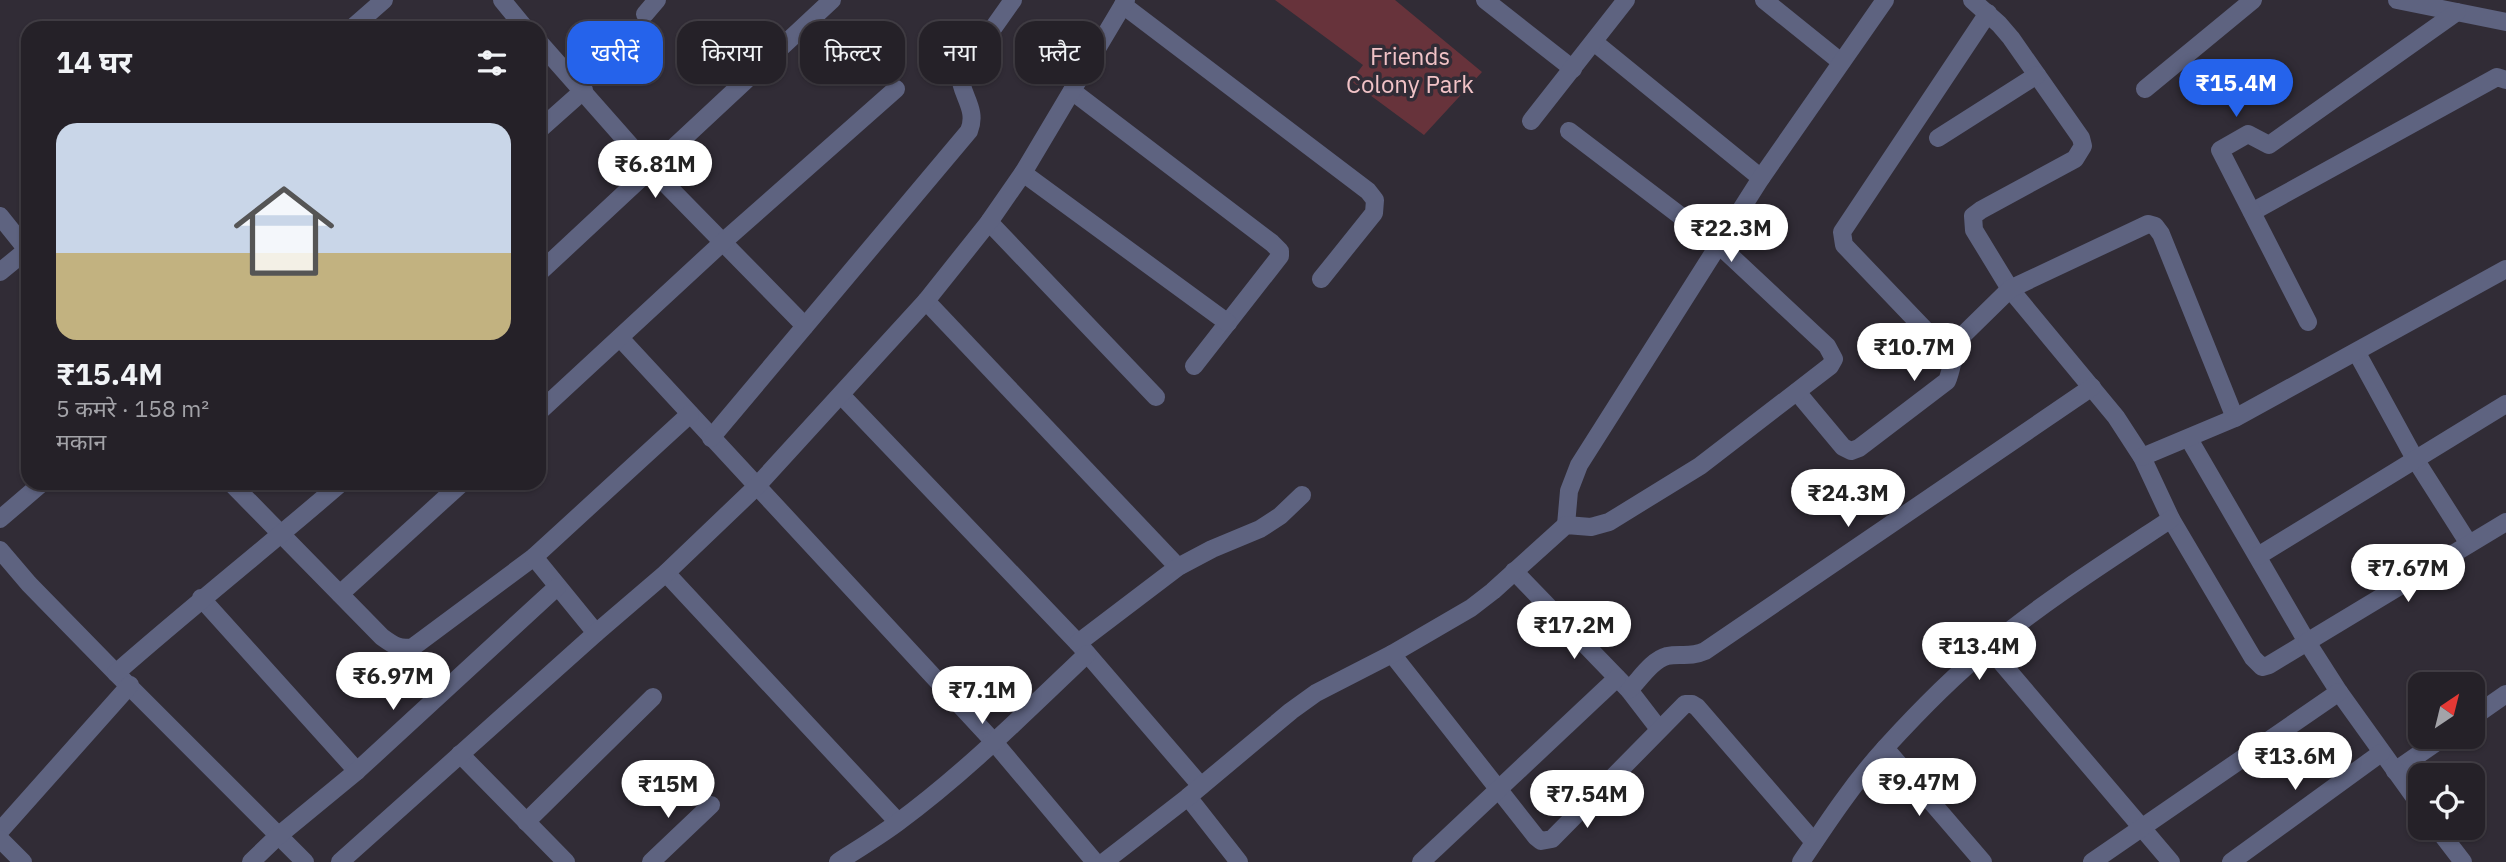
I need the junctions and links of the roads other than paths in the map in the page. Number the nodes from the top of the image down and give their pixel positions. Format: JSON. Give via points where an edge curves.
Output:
{"nodes":[{"id":1,"x":384,"y":0,"type":"edge"},
{"id":2,"x":502,"y":0,"type":"edge"},
{"id":3,"x":832,"y":0,"type":"edge"},
{"id":4,"x":1013,"y":0,"type":"edge"},
{"id":5,"x":1485,"y":0,"type":"edge"},
{"id":6,"x":1626,"y":0,"type":"edge"},
{"id":7,"x":1764,"y":0,"type":"edge"},
{"id":8,"x":1885,"y":0,"type":"edge"},
{"id":9,"x":1972,"y":0,"type":"edge"},
{"id":10,"x":2253,"y":0,"type":"edge"},
{"id":11,"x":2397,"y":0,"type":"edge"},
{"id":12,"x":1124,"y":3,"type":"edge"},
{"id":13,"x":2457,"y":12,"type":"junction"},
{"id":14,"x":1988,"y":13,"type":"junction"},
{"id":15,"x":360,"y":21,"type":"edge"},
{"id":16,"x":518,"y":21,"type":"edge"},
{"id":17,"x":2506,"y":22,"type":"edge"},
{"id":18,"x":1594,"y":42,"type":"junction"},
{"id":19,"x":546,"y":50,"type":"edge"},
{"id":20,"x":1841,"y":62,"type":"junction"},
{"id":21,"x":1573,"y":69,"type":"junction"},
{"id":22,"x":2037,"y":75,"type":"junction"},
{"id":23,"x":2506,"y":80,"type":"edge"},
{"id":24,"x":896,"y":89,"type":"dead end"},
{"id":25,"x":2145,"y":89,"type":"dead end"},
{"id":26,"x":583,"y":90,"type":"junction"},
{"id":27,"x":1072,"y":91,"type":"junction"},
{"id":28,"x":1531,"y":121,"type":"dead end"},
{"id":29,"x":546,"y":124,"type":"edge"},
{"id":30,"x":1569,"y":131,"type":"dead end"},
{"id":31,"x":1938,"y":138,"type":"dead end"},
{"id":32,"x":652,"y":170,"type":"junction"},
{"id":33,"x":1023,"y":173,"type":"junction"},
{"id":34,"x":1761,"y":178,"type":"junction"},
{"id":35,"x":2252,"y":212,"type":"junction"},
{"id":36,"x":0,"y":216,"type":"edge"},
{"id":37,"x":989,"y":222,"type":"junction"},
{"id":38,"x":724,"y":241,"type":"junction"},
{"id":39,"x":21,"y":242,"type":"edge"},
{"id":40,"x":1720,"y":247,"type":"junction"},
{"id":41,"x":21,"y":256,"type":"edge"},
{"id":42,"x":546,"y":267,"type":"edge"},
{"id":43,"x":2506,"y":269,"type":"edge"},
{"id":44,"x":0,"y":272,"type":"edge"},
{"id":45,"x":1321,"y":279,"type":"dead end"},
{"id":46,"x":2010,"y":289,"type":"junction"},
{"id":47,"x":926,"y":301,"type":"junction"},
{"id":48,"x":2308,"y":322,"type":"dead end"},
{"id":49,"x":1228,"y":323,"type":"junction"},
{"id":50,"x":805,"y":326,"type":"junction"},
{"id":51,"x":620,"y":338,"type":"junction"},
{"id":52,"x":2357,"y":352,"type":"junction"},
{"id":53,"x":1954,"y":360,"type":"junction"},
{"id":54,"x":1194,"y":366,"type":"dead end"},
{"id":55,"x":2092,"y":387,"type":"junction"},
{"id":56,"x":1797,"y":392,"type":"junction"},
{"id":57,"x":841,"y":395,"type":"junction"},
{"id":58,"x":1156,"y":397,"type":"dead end"},
{"id":59,"x":2506,"y":404,"type":"edge"},
{"id":60,"x":546,"y":406,"type":"edge"},
{"id":61,"x":690,"y":414,"type":"junction"},
{"id":62,"x":2235,"y":418,"type":"junction"},
{"id":63,"x":711,"y":438,"type":"junction"},
{"id":64,"x":2189,"y":439,"type":"junction"},
{"id":65,"x":2142,"y":457,"type":"junction"},
{"id":66,"x":2415,"y":459,"type":"junction"},
{"id":67,"x":756,"y":487,"type":"junction"},
{"id":68,"x":34,"y":490,"type":"edge"},
{"id":69,"x":238,"y":490,"type":"edge"},
{"id":70,"x":333,"y":490,"type":"edge"},
{"id":71,"x":454,"y":490,"type":"edge"},
{"id":72,"x":1302,"y":495,"type":"dead end"},
{"id":73,"x":0,"y":519,"type":"edge"},
{"id":74,"x":2171,"y":519,"type":"junction"},
{"id":75,"x":2506,"y":522,"type":"edge"},
{"id":76,"x":1566,"y":525,"type":"junction"},
{"id":77,"x":281,"y":535,"type":"junction"},
{"id":78,"x":2469,"y":544,"type":"junction"},
{"id":79,"x":0,"y":550,"type":"edge"},
{"id":80,"x":2258,"y":556,"type":"junction"},
{"id":81,"x":534,"y":557,"type":"junction"},
{"id":82,"x":1178,"y":567,"type":"junction"},
{"id":83,"x":1514,"y":571,"type":"junction"},
{"id":84,"x":666,"y":573,"type":"junction"},
{"id":85,"x":557,"y":587,"type":"junction"},
{"id":86,"x":340,"y":594,"type":"junction"},
{"id":87,"x":201,"y":598,"type":"junction"},
{"id":88,"x":596,"y":633,"type":"junction"},
{"id":89,"x":2307,"y":642,"type":"junction"},
{"id":90,"x":1989,"y":648,"type":"junction"},
{"id":91,"x":1082,"y":649,"type":"junction"},
{"id":92,"x":1392,"y":654,"type":"junction"},
{"id":93,"x":116,"y":673,"type":"junction"},
{"id":94,"x":1623,"y":684,"type":"junction"},
{"id":95,"x":130,"y":685,"type":"junction"},
{"id":96,"x":2339,"y":692,"type":"junction"},
{"id":97,"x":2506,"y":694,"type":"edge"},
{"id":98,"x":653,"y":697,"type":"dead end"},
{"id":99,"x":2485,"y":709,"type":"edge"},
{"id":100,"x":1659,"y":729,"type":"junction"},
{"id":101,"x":994,"y":742,"type":"junction"},
{"id":102,"x":1885,"y":748,"type":"junction"},
{"id":103,"x":2427,"y":749,"type":"edge"},
{"id":104,"x":2381,"y":753,"type":"junction"},
{"id":105,"x":460,"y":754,"type":"junction"},
{"id":106,"x":357,"y":771,"type":"junction"},
{"id":107,"x":2395,"y":771,"type":"junction"},
{"id":108,"x":2408,"y":789,"type":"edge"},
{"id":109,"x":1497,"y":791,"type":"junction"},
{"id":110,"x":1195,"y":792,"type":"junction"},
{"id":111,"x":711,"y":805,"type":"dead end"},
{"id":112,"x":526,"y":822,"type":"junction"},
{"id":113,"x":898,"y":822,"type":"junction"},
{"id":114,"x":2144,"y":828,"type":"junction"},
{"id":115,"x":0,"y":831,"type":"edge"},
{"id":116,"x":278,"y":836,"type":"junction"},
{"id":117,"x":0,"y":839,"type":"edge"},
{"id":118,"x":2446,"y":840,"type":"edge"},
{"id":119,"x":1814,"y":842,"type":"junction"},
{"id":120,"x":23,"y":862,"type":"edge"},
{"id":121,"x":251,"y":862,"type":"edge"},
{"id":122,"x":305,"y":862,"type":"edge"},
{"id":123,"x":340,"y":862,"type":"edge"},
{"id":124,"x":566,"y":862,"type":"edge"},
{"id":125,"x":652,"y":862,"type":"edge"},
{"id":126,"x":838,"y":862,"type":"edge"},
{"id":127,"x":1095,"y":862,"type":"edge"},
{"id":128,"x":1104,"y":862,"type":"edge"},
{"id":129,"x":1239,"y":862,"type":"edge"},
{"id":130,"x":1421,"y":862,"type":"edge"},
{"id":131,"x":1801,"y":862,"type":"edge"},
{"id":132,"x":1983,"y":862,"type":"edge"},
{"id":133,"x":2092,"y":862,"type":"edge"},
{"id":134,"x":2171,"y":862,"type":"edge"},
{"id":135,"x":2231,"y":862,"type":"edge"},
{"id":136,"x":2463,"y":862,"type":"edge"}],
"edges":[{"from":1,"to":15,"type":"street"},
{"from":2,"to":16,"type":"street"},
{"from":3,"to":32,"type":"street"},
{"from":4,"to":50,"type":"street","via":[[960,75],[973,112],[969,131]]},
{"from":5,"to":21,"type":"street"},
{"from":6,"to":18,"type":"street"},
{"from":7,"to":20,"type":"street"},
{"from":8,"to":20,"type":"street"},
{"from":9,"to":14,"type":"street"},
{"from":10,"to":25,"type":"street"},
{"from":11,"to":13,"type":"street"},
{"from":12,"to":27,"type":"street"},
{"from":12,"to":45,"type":"street","via":[[1375,200],[1374,213]]},
{"from":13,"to":17,"type":"street"},
{"from":13,"to":35,"type":"street","via":[[2269,145],[2248,134],[2220,150]]},
{"from":14,"to":22,"type":"street"},
{"from":14,"to":53,"type":"street","via":[[1842,232],[1844,245]]},
{"from":18,"to":21,"type":"street"},
{"from":18,"to":34,"type":"street"},
{"from":19,"to":26,"type":"street"},
{"from":20,"to":34,"type":"street"},
{"from":21,"to":28,"type":"street"},
{"from":22,"to":31,"type":"street"},
{"from":22,"to":46,"type":"street","via":[[2083,146],[2075,159],[1973,216],[1974,230]]},
{"from":23,"to":35,"type":"street","via":[[2497,77]]},
{"from":24,"to":38,"type":"street"},
{"from":26,"to":29,"type":"street"},
{"from":26,"to":32,"type":"street"},
{"from":27,"to":33,"type":"street"},
{"from":27,"to":49,"type":"street","via":[[1277,246],[1280,256]]},
{"from":30,"to":40,"type":"street"},
{"from":32,"to":38,"type":"street"},
{"from":32,"to":42,"type":"street"},
{"from":33,"to":37,"type":"street"},
{"from":33,"to":49,"type":"street"},
{"from":34,"to":40,"type":"street"},
{"from":35,"to":48,"type":"street"},
{"from":36,"to":39,"type":"street"},
{"from":37,"to":47,"type":"street"},
{"from":37,"to":58,"type":"street"},
{"from":38,"to":50,"type":"street"},
{"from":38,"to":51,"type":"street"},
{"from":40,"to":56,"type":"street","via":[[1832,353],[1830,366]]},
{"from":40,"to":76,"type":"street","via":[[1579,465],[1569,491]]},
{"from":41,"to":44,"type":"street"},
{"from":43,"to":52,"type":"street"},
{"from":46,"to":53,"type":"street","via":[[1960,338]]},
{"from":46,"to":55,"type":"street"},
{"from":46,"to":62,"type":"street","via":[[2148,224],[2155,226]]},
{"from":47,"to":57,"type":"street"},
{"from":47,"to":82,"type":"street"},
{"from":49,"to":54,"type":"street"},
{"from":50,"to":63,"type":"street"},
{"from":51,"to":60,"type":"street"},
{"from":51,"to":61,"type":"street"},
{"from":52,"to":62,"type":"street"},
{"from":52,"to":66,"type":"street"},
{"from":53,"to":56,"type":"street","via":[[1947,381],[1851,451],[1838,442]]},
{"from":55,"to":65,"type":"street"},
{"from":55,"to":94,"type":"street","via":[[1705,651],[1665,657]]},
{"from":56,"to":76,"type":"street","via":[[1700,466],[1609,522],[1591,527]]},
{"from":57,"to":67,"type":"street"},
{"from":57,"to":91,"type":"street"},
{"from":59,"to":66,"type":"street"},
{"from":61,"to":63,"type":"street"},
{"from":61,"to":81,"type":"street"},
{"from":62,"to":64,"type":"street"},
{"from":63,"to":67,"type":"street"},
{"from":64,"to":65,"type":"street"},
{"from":64,"to":80,"type":"street"},
{"from":65,"to":74,"type":"street"},
{"from":66,"to":78,"type":"street"},
{"from":66,"to":80,"type":"street"},
{"from":67,"to":84,"type":"street"},
{"from":67,"to":101,"type":"street"},
{"from":68,"to":73,"type":"street"},
{"from":69,"to":77,"type":"street"},
{"from":70,"to":77,"type":"street"},
{"from":71,"to":86,"type":"street"},
{"from":72,"to":82,"type":"street","via":[[1260,529]]},
{"from":74,"to":89,"type":"street","via":[[2256,663],[2269,665]]},
{"from":74,"to":90,"type":"street","via":[[2056,596]]},
{"from":75,"to":78,"type":"street"},
{"from":76,"to":83,"type":"street"},
{"from":77,"to":86,"type":"street"},
{"from":77,"to":87,"type":"street"},
{"from":78,"to":89,"type":"street"},
{"from":79,"to":93,"type":"street"},
{"from":80,"to":89,"type":"street"},
{"from":81,"to":85,"type":"street"},
{"from":81,"to":86,"type":"street","via":[[405,649],[382,637]]},
{"from":82,"to":91,"type":"street"},
{"from":83,"to":92,"type":"street","via":[[1471,608]]},
{"from":83,"to":94,"type":"street"},
{"from":84,"to":88,"type":"street"},
{"from":84,"to":113,"type":"street"},
{"from":85,"to":88,"type":"street"},
{"from":85,"to":106,"type":"street"},
{"from":87,"to":93,"type":"street"},
{"from":87,"to":106,"type":"street"},
{"from":88,"to":105,"type":"street"},
{"from":89,"to":96,"type":"street"},
{"from":90,"to":102,"type":"street"},
{"from":90,"to":114,"type":"street"},
{"from":91,"to":101,"type":"street"},
{"from":91,"to":110,"type":"street"},
{"from":92,"to":109,"type":"street"},
{"from":92,"to":110,"type":"street","via":[[1316,693]]},
{"from":93,"to":95,"type":"street"},
{"from":94,"to":100,"type":"street"},
{"from":94,"to":109,"type":"street"},
{"from":95,"to":115,"type":"street"},
{"from":95,"to":116,"type":"street"},
{"from":96,"to":104,"type":"street"},
{"from":96,"to":114,"type":"street"},
{"from":97,"to":99,"type":"street"},
{"from":98,"to":112,"type":"street"},
{"from":100,"to":109,"type":"street","via":[[1547,841],[1536,837]]},
{"from":100,"to":119,"type":"street","via":[[1680,707],[1692,704]]},
{"from":101,"to":113,"type":"street"},
{"from":101,"to":127,"type":"street"},
{"from":102,"to":119,"type":"street"},
{"from":102,"to":132,"type":"street"},
{"from":103,"to":107,"type":"street"},
{"from":104,"to":107,"type":"street"},
{"from":104,"to":135,"type":"street"},
{"from":105,"to":112,"type":"street"},
{"from":105,"to":123,"type":"street"},
{"from":106,"to":116,"type":"street"},
{"from":107,"to":108,"type":"street"},
{"from":109,"to":130,"type":"street"},
{"from":110,"to":128,"type":"street"},
{"from":110,"to":129,"type":"street"},
{"from":111,"to":125,"type":"street"},
{"from":112,"to":124,"type":"street"},
{"from":113,"to":126,"type":"street"},
{"from":114,"to":133,"type":"street"},
{"from":114,"to":134,"type":"street"},
{"from":116,"to":121,"type":"street"},
{"from":116,"to":122,"type":"street"},
{"from":117,"to":120,"type":"street"},
{"from":118,"to":136,"type":"street"},
{"from":119,"to":131,"type":"street"}]}
